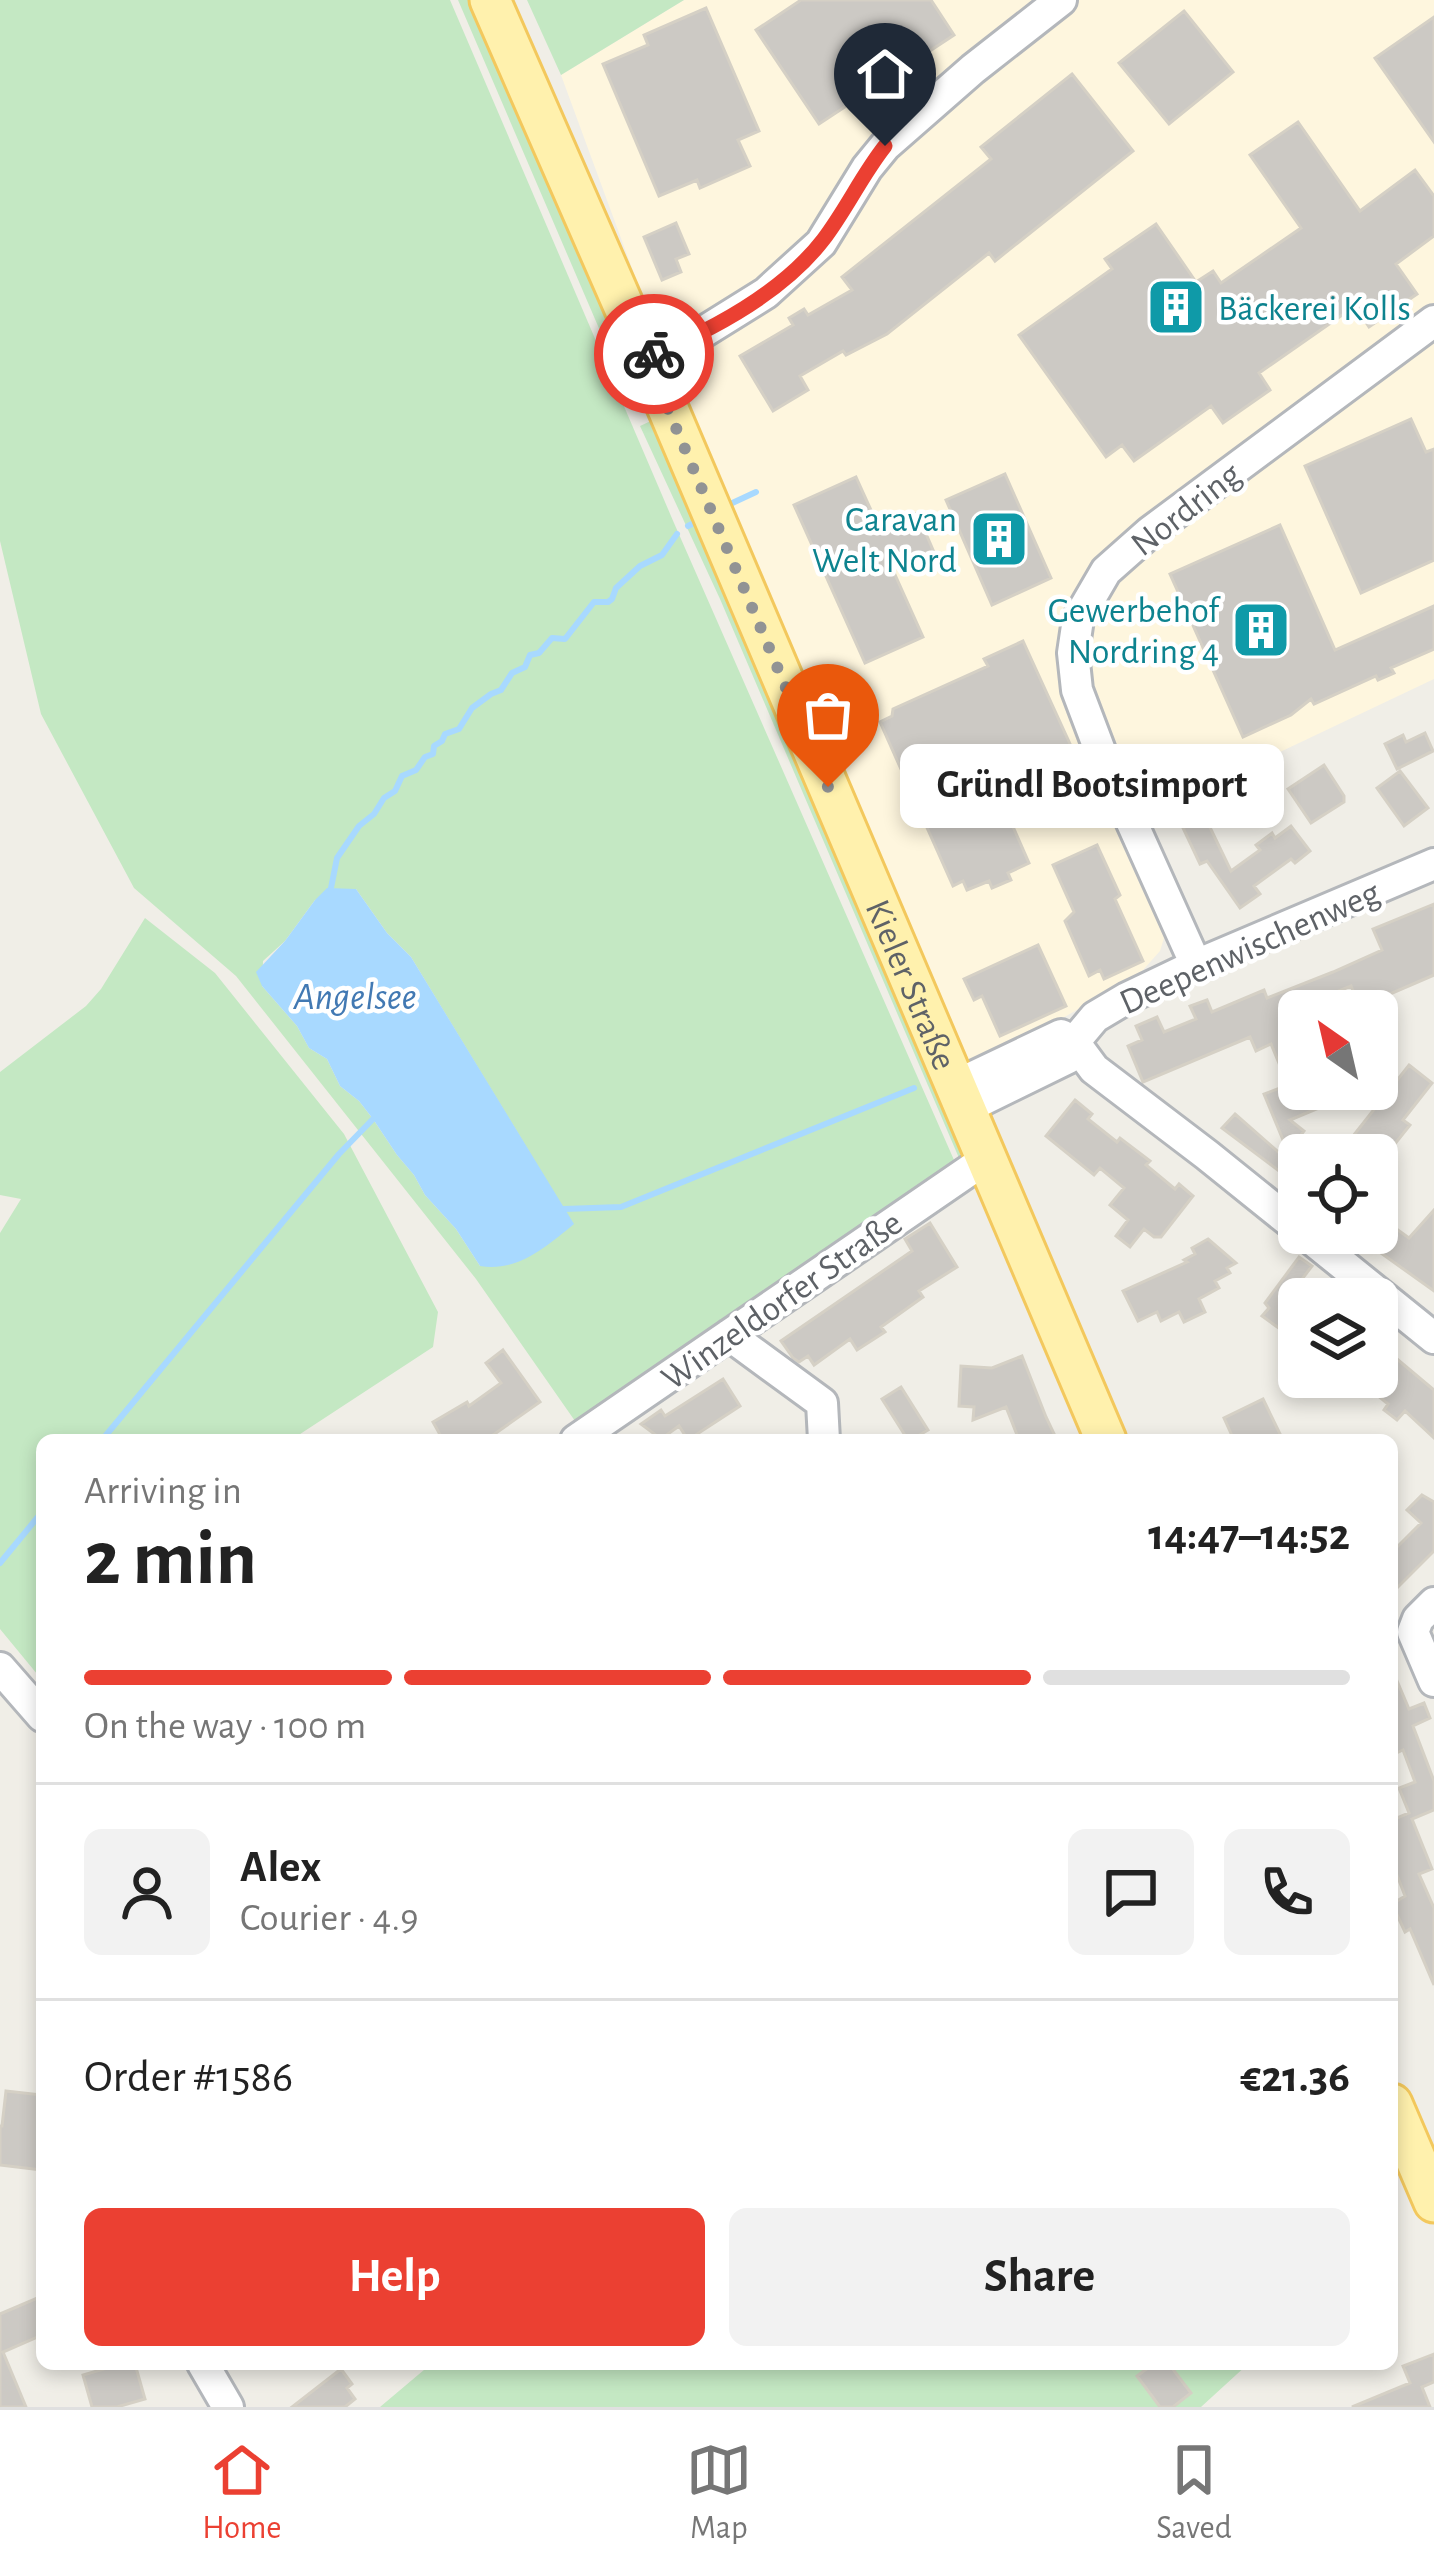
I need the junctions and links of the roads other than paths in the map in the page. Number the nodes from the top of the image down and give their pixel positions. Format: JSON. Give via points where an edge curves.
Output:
{"nodes":[{"id":1,"x":490,"y":0,"type":"edge"},
{"id":2,"x":1061,"y":0,"type":"edge"},
{"id":3,"x":1434,"y":321,"type":"edge"},
{"id":4,"x":646,"y":357,"type":"junction"},
{"id":5,"x":1434,"y":864,"type":"edge"},
{"id":6,"x":1196,"y":965,"type":"junction"},
{"id":7,"x":1074,"y":1042,"type":"junction"},
{"id":8,"x":959,"y":1097,"type":"junction"},
{"id":9,"x":986,"y":1159,"type":"junction"},
{"id":10,"x":1278,"y":1212,"type":"edge"},
{"id":11,"x":1330,"y":1254,"type":"edge"},
{"id":12,"x":729,"y":1335,"type":"junction"},
{"id":13,"x":1434,"y":1338,"type":"edge"},
{"id":14,"x":585,"y":1434,"type":"edge"},
{"id":15,"x":824,"y":1434,"type":"edge"},
{"id":16,"x":1103,"y":1434,"type":"edge"},
{"id":17,"x":1434,"y":1603,"type":"edge"},
{"id":18,"x":0,"y":1668,"type":"edge"},
{"id":19,"x":1434,"y":1681,"type":"edge"},
{"id":20,"x":36,"y":1709,"type":"edge"},
{"id":21,"x":1398,"y":2118,"type":"edge"},
{"id":22,"x":1434,"y":2202,"type":"edge"},
{"id":23,"x":206,"y":2370,"type":"edge"},
{"id":24,"x":228,"y":2407,"type":"edge"}],
"edges":[{"from":1,"to":4,"type":"main road","name":"Kieler Straße"},
{"from":2,"to":4,"type":"street","via":[[885,146],[821,243],[766,293]]},
{"from":3,"to":6,"type":"street","name":"Nordring","via":[[1150,532],[1106,572],[1078,619],[1077,690]]},
{"from":4,"to":8,"type":"main road","name":"Kieler Straße"},
{"from":5,"to":6,"type":"street","name":"Deepenwischenweg"},
{"from":6,"to":7,"type":"street","name":"Deepenwischenweg","via":[[1095,1017]]},
{"from":7,"to":8,"type":"street","name":"Deepenwischenweg","via":[[1068,1058]]},
{"from":7,"to":10,"type":"street","via":[[1094,1069]]},
{"from":8,"to":9,"type":"main road","name":"Kieler Straße"},
{"from":9,"to":12,"type":"street","name":"Winzeldorfer Straße"},
{"from":9,"to":16,"type":"main road","name":"Kieler Straße"},
{"from":11,"to":13,"type":"street"},
{"from":12,"to":14,"type":"street","name":"Winzeldorfer Straße"},
{"from":12,"to":15,"type":"street","via":[[822,1403]]},
{"from":17,"to":19,"type":"street","via":[[1413,1632]]},
{"from":18,"to":20,"type":"street"},
{"from":21,"to":22,"type":"main road"},
{"from":23,"to":24,"type":"street"}]}
